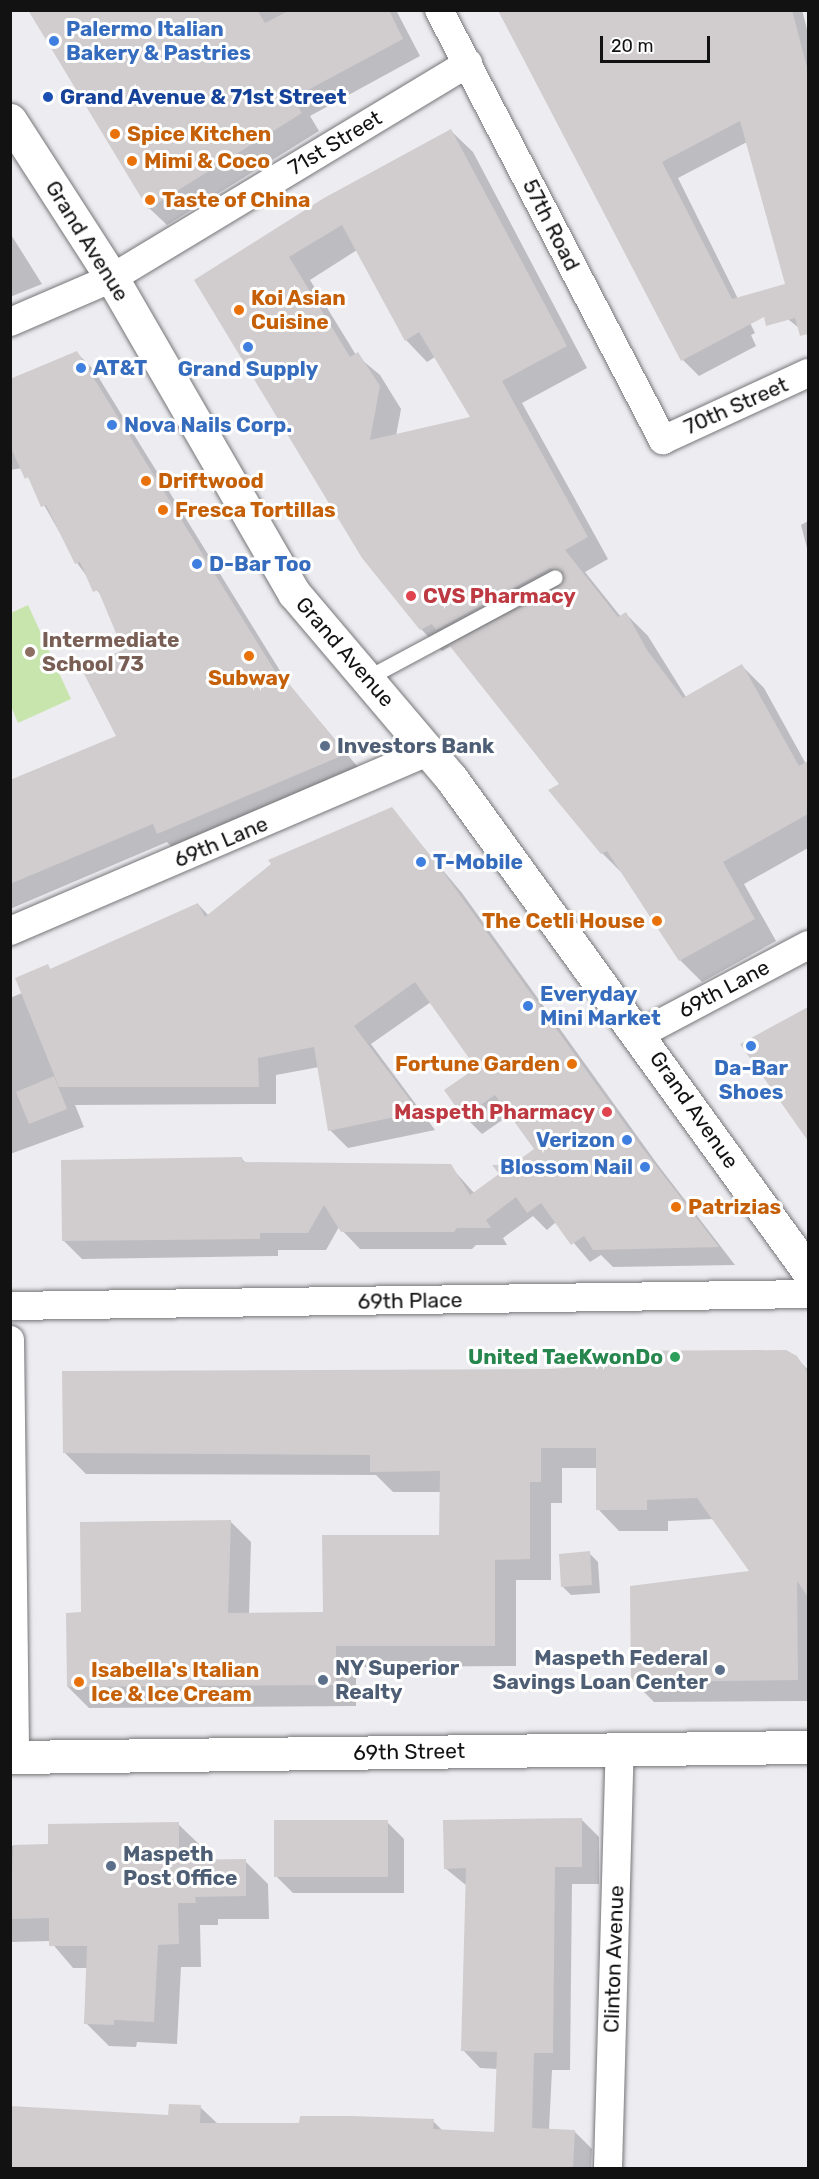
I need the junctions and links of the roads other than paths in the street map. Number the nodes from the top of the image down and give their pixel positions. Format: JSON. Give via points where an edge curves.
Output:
{"nodes":[{"id":1,"x":439,"y":10,"type":"edge"},
{"id":2,"x":468,"y":63,"type":"junction"},
{"id":3,"x":10,"y":120,"type":"edge"},
{"id":4,"x":112,"y":278,"type":"junction"},
{"id":5,"x":10,"y":322,"type":"edge"},
{"id":6,"x":808,"y":374,"type":"edge"},
{"id":7,"x":663,"y":440,"type":"joint"},
{"id":8,"x":555,"y":577,"type":"dead end"},
{"id":9,"x":367,"y":678,"type":"junction"},
{"id":10,"x":430,"y":751,"type":"junction"},
{"id":11,"x":10,"y":931,"type":"edge"},
{"id":12,"x":808,"y":945,"type":"edge"},
{"id":13,"x":640,"y":1034,"type":"junction"},
{"id":14,"x":808,"y":1271,"type":"edge"},
{"id":15,"x":808,"y":1294,"type":"edge"},
{"id":16,"x":10,"y":1306,"type":"edge"},
{"id":17,"x":10,"y":1340,"type":"edge"},
{"id":18,"x":808,"y":1747,"type":"edge"},
{"id":19,"x":620,"y":1749,"type":"junction"},
{"id":20,"x":13,"y":1757,"type":"edge"},
{"id":21,"x":608,"y":2169,"type":"edge"}],
"edges":[{"from":1,"to":2,"type":"street","name":"57th Road"},
{"from":2,"to":4,"type":"street","name":"71st Street"},
{"from":2,"to":7,"type":"street","name":"57th Road"},
{"from":3,"to":4,"type":"main road","name":"Grand Avenue"},
{"from":4,"to":5,"type":"street","name":"71st Street"},
{"from":4,"to":9,"type":"main road","name":"Grand Avenue","via":[[294,593]]},
{"from":6,"to":7,"type":"street","name":"70th Street"},
{"from":8,"to":9,"type":"lane"},
{"from":9,"to":10,"type":"main road","name":"Grand Avenue"},
{"from":10,"to":11,"type":"street","name":"69th Lane"},
{"from":10,"to":13,"type":"main road","name":"Grand Avenue"},
{"from":12,"to":13,"type":"street","name":"69th Lane"},
{"from":13,"to":14,"type":"main road","name":"Grand Avenue"},
{"from":15,"to":16,"type":"street","name":"69th Place"},
{"from":17,"to":20,"type":"street"},
{"from":18,"to":19,"type":"main road","name":"69th Street"},
{"from":19,"to":20,"type":"main road","name":"69th Street"},
{"from":19,"to":21,"type":"street","name":"Clinton Avenue"}]}
